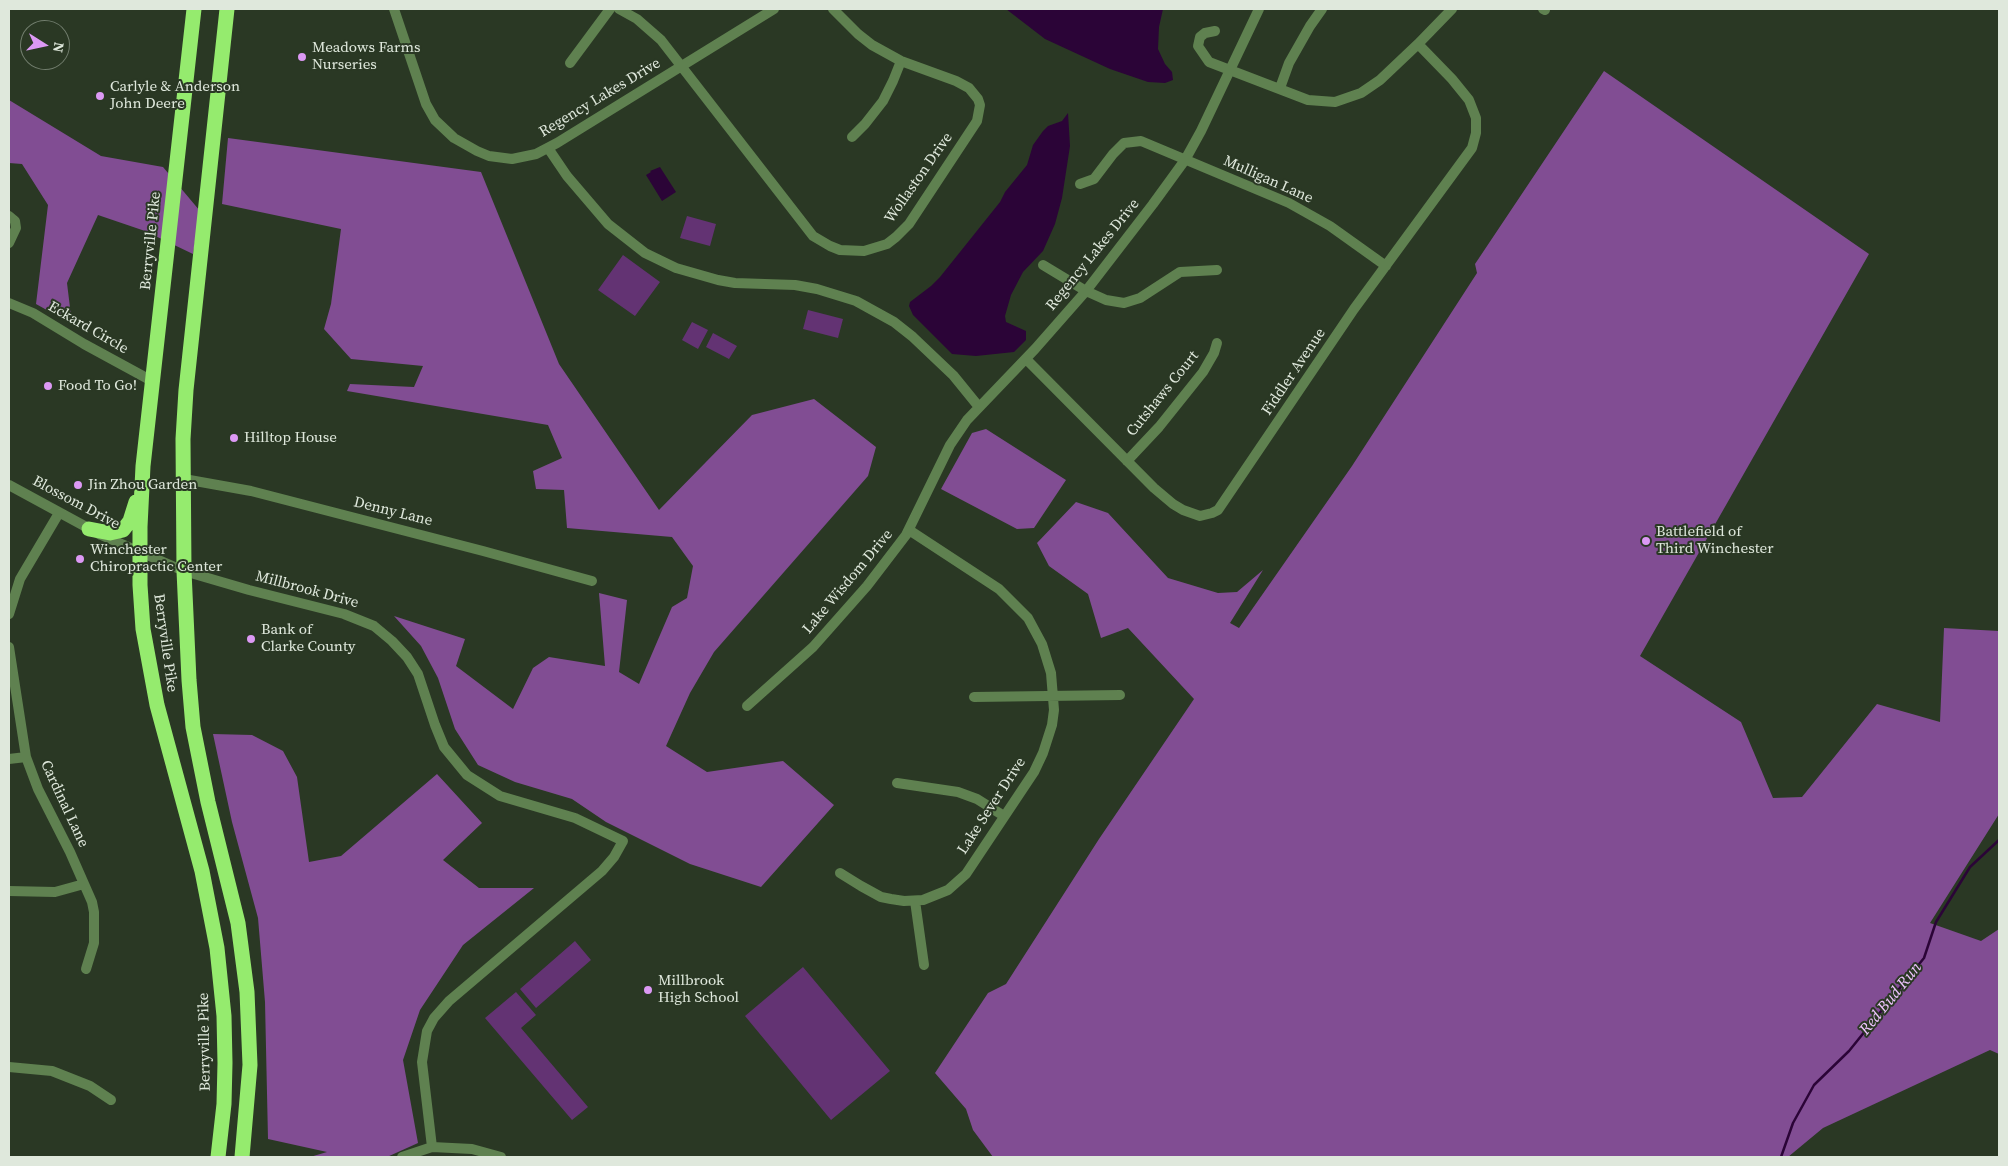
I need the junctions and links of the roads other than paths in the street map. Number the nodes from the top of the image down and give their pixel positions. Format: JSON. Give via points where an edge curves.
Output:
{"nodes":[{"id":1,"x":194,"y":9,"type":"edge"},
{"id":2,"x":228,"y":9,"type":"edge"},
{"id":3,"x":394,"y":9,"type":"edge"},
{"id":4,"x":610,"y":9,"type":"edge"},
{"id":5,"x":619,"y":9,"type":"edge"},
{"id":6,"x":774,"y":9,"type":"edge"},
{"id":7,"x":834,"y":9,"type":"edge"},
{"id":8,"x":1259,"y":9,"type":"edge"},
{"id":9,"x":1322,"y":9,"type":"edge"},
{"id":10,"x":1452,"y":9,"type":"edge"},
{"id":11,"x":1215,"y":31,"type":"dead end"},
{"id":12,"x":1418,"y":44,"type":"junction"},
{"id":13,"x":901,"y":61,"type":"junction"},
{"id":14,"x":570,"y":63,"type":"dead end"},
{"id":15,"x":681,"y":67,"type":"junction"},
{"id":16,"x":1229,"y":69,"type":"junction"},
{"id":17,"x":1280,"y":88,"type":"junction"},
{"id":18,"x":852,"y":137,"type":"dead end"},
{"id":19,"x":548,"y":148,"type":"junction"},
{"id":20,"x":1184,"y":160,"type":"junction"},
{"id":21,"x":1080,"y":184,"type":"dead end"},
{"id":22,"x":9,"y":216,"type":"edge"},
{"id":23,"x":9,"y":243,"type":"edge"},
{"id":24,"x":1042,"y":265,"type":"dead end"},
{"id":25,"x":1386,"y":266,"type":"junction"},
{"id":26,"x":1217,"y":270,"type":"dead end"},
{"id":27,"x":1086,"y":291,"type":"junction"},
{"id":28,"x":9,"y":303,"type":"edge"},
{"id":29,"x":1217,"y":343,"type":"dead end"},
{"id":30,"x":1026,"y":359,"type":"junction"},
{"id":31,"x":152,"y":381,"type":"junction"},
{"id":32,"x":979,"y":407,"type":"junction"},
{"id":33,"x":1127,"y":461,"type":"junction"},
{"id":34,"x":143,"y":466,"type":"junction"},
{"id":35,"x":184,"y":479,"type":"junction"},
{"id":36,"x":9,"y":485,"type":"edge"},
{"id":37,"x":59,"y":513,"type":"junction"},
{"id":38,"x":89,"y":529,"type":"junction"},
{"id":39,"x":909,"y":530,"type":"junction"},
{"id":40,"x":140,"y":552,"type":"junction"},
{"id":41,"x":184,"y":571,"type":"junction"},
{"id":42,"x":592,"y":581,"type":"dead end"},
{"id":43,"x":9,"y":614,"type":"edge"},
{"id":44,"x":9,"y":647,"type":"edge"},
{"id":45,"x":1120,"y":695,"type":"dead end"},
{"id":46,"x":1053,"y":696,"type":"junction"},
{"id":47,"x":974,"y":698,"type":"dead end"},
{"id":48,"x":746,"y":706,"type":"dead end"},
{"id":49,"x":26,"y":757,"type":"junction"},
{"id":50,"x":9,"y":759,"type":"edge"},
{"id":51,"x":897,"y":783,"type":"dead end"},
{"id":52,"x":1004,"y":816,"type":"junction"},
{"id":53,"x":840,"y":873,"type":"dead end"},
{"id":54,"x":84,"y":884,"type":"junction"},
{"id":55,"x":9,"y":891,"type":"edge"},
{"id":56,"x":915,"y":901,"type":"junction"},
{"id":57,"x":924,"y":965,"type":"dead end"},
{"id":58,"x":86,"y":969,"type":"dead end"},
{"id":59,"x":9,"y":1067,"type":"edge"},
{"id":60,"x":111,"y":1100,"type":"dead end"},
{"id":61,"x":432,"y":1147,"type":"junction"},
{"id":62,"x":218,"y":1157,"type":"edge"},
{"id":63,"x":242,"y":1157,"type":"edge"},
{"id":64,"x":402,"y":1157,"type":"edge"},
{"id":65,"x":501,"y":1157,"type":"edge"}],
"edges":[{"from":1,"to":31,"type":"highway","name":"Berryville Pike"},
{"from":2,"to":35,"type":"highway","name":"Berryville Pike","via":[[190,341],[183,439]]},
{"from":3,"to":19,"type":"street","name":"Regency Lakes Drive","via":[[426,104],[442,128],[476,151],[502,158],[524,157]]},
{"from":4,"to":14,"type":"street"},
{"from":5,"to":15,"type":"street","name":"Wollaston Drive","via":[[651,30]]},
{"from":6,"to":15,"type":"street","name":"Regency Lakes Drive"},
{"from":7,"to":13,"type":"street","name":"Wollaston Drive","via":[[872,45]]},
{"from":8,"to":16,"type":"street","name":"Regency Lakes Drive"},
{"from":9,"to":17,"type":"street","via":[[1289,63]]},
{"from":10,"to":12,"type":"street"},
{"from":11,"to":16,"type":"street","via":[[1205,33],[1198,46],[1209,62]]},
{"from":12,"to":17,"type":"street","via":[[1380,80],[1361,93],[1336,102],[1308,100]]},
{"from":12,"to":25,"type":"street","name":"Fiddler Avenue","via":[[1469,100],[1476,118],[1476,133],[1472,148]]},
{"from":13,"to":15,"type":"street","name":"Wollaston Drive","via":[[968,88],[978,99],[980,112],[909,224],[887,244],[864,251],[840,250],[813,236]]},
{"from":13,"to":18,"type":"street","via":[[882,100]]},
{"from":15,"to":19,"type":"street","name":"Regency Lakes Drive"},
{"from":16,"to":17,"type":"street"},
{"from":16,"to":20,"type":"street","name":"Regency Lakes Drive"},
{"from":19,"to":32,"type":"street","via":[[608,224],[664,263],[696,275],[735,283],[796,285],[830,292],[874,310],[902,328],[953,375]]},
{"from":20,"to":21,"type":"street","name":"Mulligan Lane","via":[[1141,141],[1124,143],[1094,179]]},
{"from":20,"to":25,"type":"street","name":"Mulligan Lane","via":[[1310,214]]},
{"from":20,"to":27,"type":"street","name":"Regency Lakes Drive"},
{"from":22,"to":23,"type":"street","via":[[15,221],[16,228]]},
{"from":24,"to":27,"type":"street"},
{"from":25,"to":33,"type":"street","name":"Fiddler Avenue","via":[[1218,510],[1200,516],[1183,510],[1154,488]]},
{"from":26,"to":27,"type":"street","via":[[1180,272],[1140,298],[1124,302],[1106,300]]},
{"from":27,"to":30,"type":"street","name":"Regency Lakes Drive"},
{"from":28,"to":31,"type":"street","name":"Eckard Circle","via":[[33,313]]},
{"from":29,"to":33,"type":"street","name":"Cutshaws Court","via":[[1203,372],[1159,428]]},
{"from":30,"to":32,"type":"street","name":"Regency Lakes Drive"},
{"from":30,"to":33,"type":"street","name":"Fiddler Avenue"},
{"from":31,"to":34,"type":"highway","name":"Berryville Pike"},
{"from":32,"to":39,"type":"street","name":"Lake Wisdom Drive","via":[[950,445]]},
{"from":34,"to":38,"type":"highway","via":[[135,506],[127,525],[110,533]]},
{"from":34,"to":40,"type":"highway","name":"Berryville Pike"},
{"from":35,"to":41,"type":"highway","name":"Berryville Pike"},
{"from":35,"to":42,"type":"street","name":"Denny Lane","via":[[251,492]]},
{"from":36,"to":37,"type":"street","name":"Blossom Drive"},
{"from":37,"to":38,"type":"street","name":"Blossom Drive"},
{"from":37,"to":43,"type":"street","via":[[20,579]]},
{"from":38,"to":40,"type":"street","name":"Blossom Drive"},
{"from":39,"to":46,"type":"street","name":"Lake Sever Drive","via":[[985,578],[1018,606],[1042,644],[1051,673]]},
{"from":39,"to":48,"type":"street","name":"Lake Wisdom Drive","via":[[829,630]]},
{"from":40,"to":41,"type":"street","name":"Blossom Drive"},
{"from":40,"to":62,"type":"highway","name":"Berryville Pike","via":[[140,594],[148,664],[168,752],[204,879],[217,948],[225,1063]]},
{"from":41,"to":61,"type":"street","name":"Millbrook Drive","via":[[344,614],[374,626],[397,646],[418,674],[444,747],[467,774],[500,796],[575,818],[623,841],[602,872],[434,1018],[424,1045],[422,1062]]},
{"from":41,"to":63,"type":"highway","name":"Berryville Pike","via":[[193,727],[238,923],[247,992],[250,1065]]},
{"from":44,"to":49,"type":"street","name":"Cardinal Lane"},
{"from":45,"to":46,"type":"street"},
{"from":46,"to":47,"type":"street"},
{"from":46,"to":52,"type":"street","name":"Lake Sever Drive","via":[[1052,726],[1043,753]]},
{"from":49,"to":50,"type":"street"},
{"from":49,"to":54,"type":"street","name":"Cardinal Lane"},
{"from":51,"to":52,"type":"street","via":[[964,793]]},
{"from":52,"to":56,"type":"street","name":"Lake Sever Drive","via":[[958,882],[936,896]]},
{"from":53,"to":56,"type":"street","name":"Lake Sever Drive","via":[[881,897]]},
{"from":54,"to":55,"type":"street","via":[[55,892]]},
{"from":54,"to":58,"type":"street","name":"Cardinal Lane","via":[[94,912],[95,928]]},
{"from":56,"to":57,"type":"street"},
{"from":59,"to":60,"type":"street","via":[[52,1071],[90,1086]]},
{"from":61,"to":64,"type":"street"},
{"from":61,"to":65,"type":"street","via":[[472,1149]]}]}
